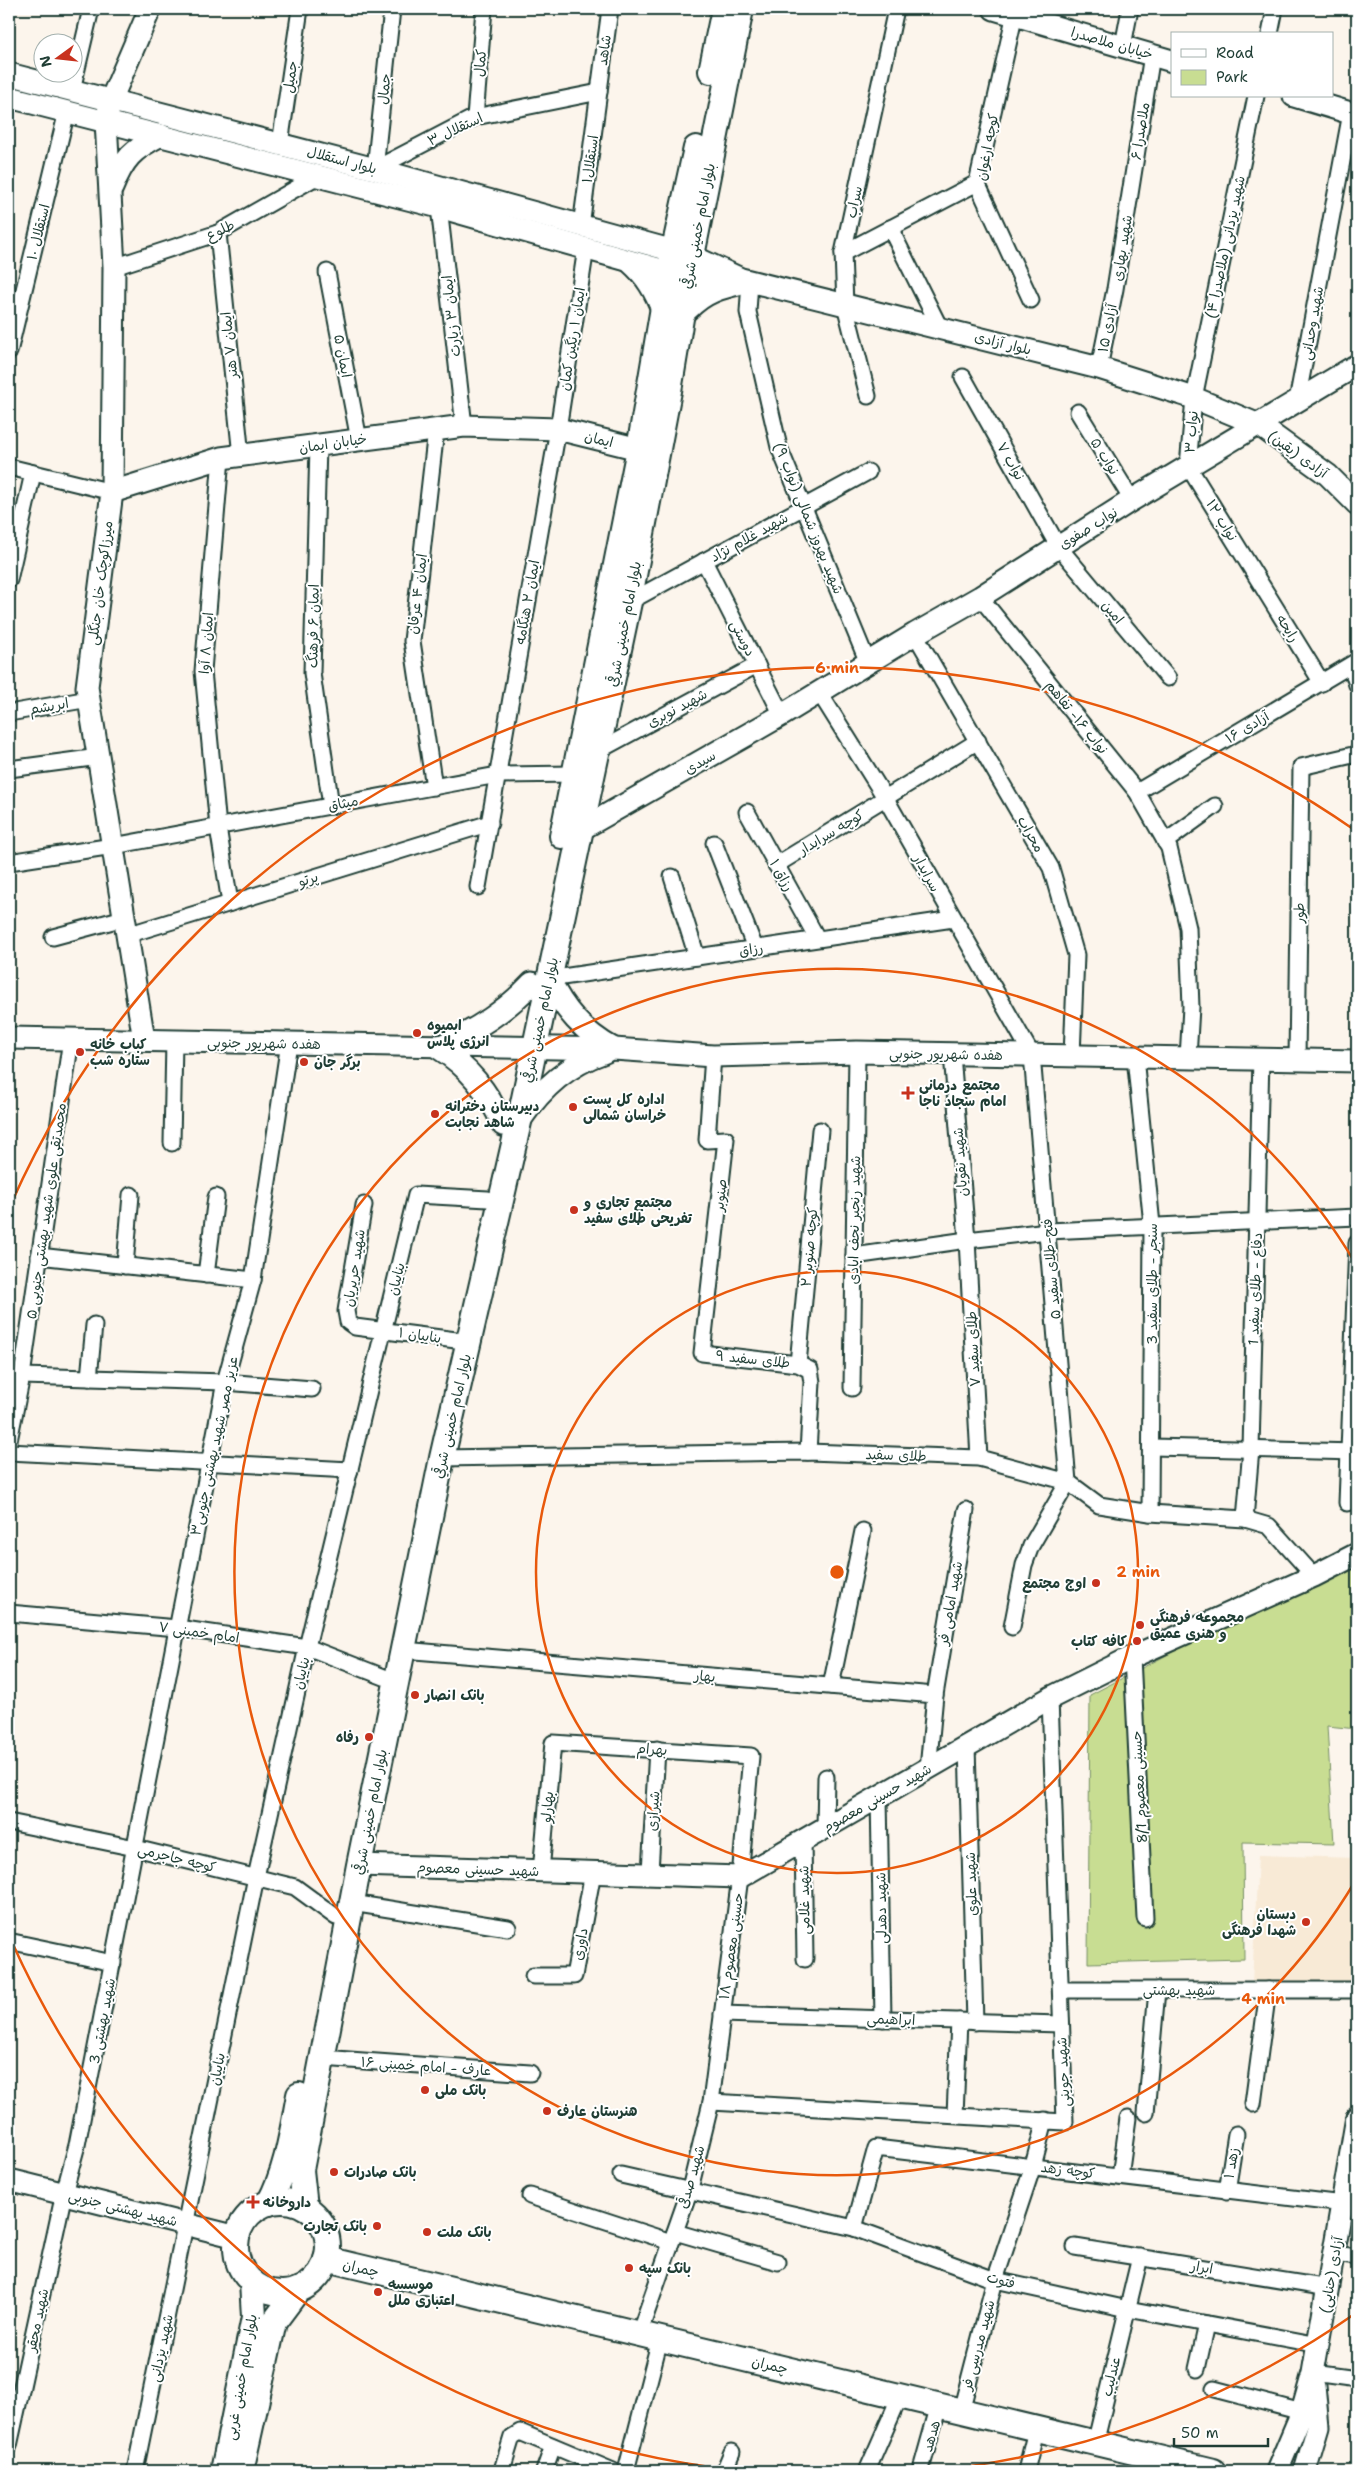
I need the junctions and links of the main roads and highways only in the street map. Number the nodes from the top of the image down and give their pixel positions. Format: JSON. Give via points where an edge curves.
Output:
{"nodes":[{"id":1,"x":150,"y":9,"type":"edge"},
{"id":2,"x":724,"y":9,"type":"edge"},
{"id":3,"x":741,"y":9,"type":"edge"},
{"id":4,"x":994,"y":9,"type":"edge"},
{"id":5,"x":1015,"y":12,"type":"edge"},
{"id":6,"x":1162,"y":58,"type":"edge"},
{"id":7,"x":9,"y":74,"type":"edge"},
{"id":8,"x":9,"y":97,"type":"edge"},
{"id":9,"x":1301,"y":98,"type":"edge"},
{"id":10,"x":111,"y":100,"type":"junction"},
{"id":11,"x":1354,"y":114,"type":"edge"},
{"id":12,"x":106,"y":121,"type":"junction"},
{"id":13,"x":161,"y":135,"type":"junction"},
{"id":14,"x":110,"y":193,"type":"junction"},
{"id":15,"x":683,"y":216,"type":"junction"},
{"id":16,"x":638,"y":242,"type":"junction"},
{"id":17,"x":628,"y":260,"type":"junction"},
{"id":18,"x":681,"y":264,"type":"junction"},
{"id":19,"x":746,"y":280,"type":"junction"},
{"id":20,"x":672,"y":314,"type":"junction"},
{"id":21,"x":1357,"y":365,"type":"edge"},
{"id":22,"x":1259,"y":425,"type":"junction"},
{"id":23,"x":558,"y":429,"type":"joint"},
{"id":24,"x":639,"y":449,"type":"junction"},
{"id":25,"x":112,"y":492,"type":"junction"},
{"id":26,"x":1357,"y":504,"type":"edge"},
{"id":27,"x":819,"y":692,"type":"joint"},
{"id":28,"x":578,"y":788,"type":"junction"},
{"id":29,"x":575,"y":827,"type":"junction"},
{"id":30,"x":540,"y":981,"type":"junction"},
{"id":31,"x":9,"y":1038,"type":"edge"},
{"id":32,"x":144,"y":1040,"type":"junction"},
{"id":33,"x":437,"y":1047,"type":"junction"},
{"id":34,"x":527,"y":1048,"type":"junction"},
{"id":35,"x":614,"y":1049,"type":"junction"},
{"id":36,"x":1357,"y":1061,"type":"edge"},
{"id":37,"x":511,"y":1124,"type":"junction"},
{"id":38,"x":1357,"y":1554,"type":"edge"},
{"id":39,"x":359,"y":1865,"type":"junction"},
{"id":40,"x":344,"y":1910,"type":"junction"},
{"id":41,"x":1357,"y":2120,"type":"edge"},
{"id":42,"x":9,"y":2180,"type":"edge"},
{"id":43,"x":269,"y":2203,"type":"junction"},
{"id":44,"x":305,"y":2207,"type":"junction"},
{"id":45,"x":237,"y":2237,"type":"junction"},
{"id":46,"x":326,"y":2260,"type":"junction"},
{"id":47,"x":252,"y":2282,"type":"junction"},
{"id":48,"x":298,"y":2290,"type":"junction"},
{"id":49,"x":1313,"y":2373,"type":"junction"},
{"id":50,"x":223,"y":2471,"type":"edge"},
{"id":51,"x":240,"y":2471,"type":"edge"},
{"id":52,"x":1213,"y":2471,"type":"edge"},
{"id":53,"x":1277,"y":2471,"type":"edge"},
{"id":54,"x":1305,"y":2471,"type":"edge"}],
"edges":[{"from":1,"to":10,"type":"main road"},
{"from":2,"to":15,"type":"main road","name":"بلوار امام خمینی شرقي"},
{"from":3,"to":18,"type":"main road","name":"بلوار امام خمینی شرقي"},
{"from":4,"to":5,"type":"main road","name":"خیابان ملاصدرا"},
{"from":5,"to":6,"type":"main road","name":"خیابان ملاصدرا"},
{"from":7,"to":10,"type":"main road","name":"بلوار استقلال"},
{"from":8,"to":12,"type":"main road","name":"بلوار استقلال"},
{"from":9,"to":11,"type":"main road"},
{"from":10,"to":12,"type":"main road","name":"میرزاکوچک خان جنگلی"},
{"from":10,"to":16,"type":"main road","name":"بلوار استقلال"},
{"from":12,"to":13,"type":"main road","name":"بلوار استقلال"},
{"from":12,"to":14,"type":"main road","name":"میرزاکوچک خان جنگلی"},
{"from":13,"to":14,"type":"main road","via":[[137,148],[122,164]]},
{"from":13,"to":17,"type":"main road","name":"بلوار استقلال"},
{"from":14,"to":25,"type":"main road","name":"میرزاکوچک خان جنگلی","via":[[114,267]]},
{"from":15,"to":16,"type":"main road","via":[[659,236]]},
{"from":15,"to":18,"type":"main road","name":"بلوار امام خمینی شرقي"},
{"from":16,"to":18,"type":"main road","name":"بلوار استقلال"},
{"from":17,"to":18,"type":"main road","name":"بلوار استقلال"},
{"from":17,"to":20,"type":"main road","via":[[645,276]]},
{"from":18,"to":19,"type":"main road","name":"بلوار آزادی"},
{"from":18,"to":20,"type":"main road","name":"بلوار امام خمینی شرقي"},
{"from":19,"to":20,"type":"main road","via":[[717,288]]},
{"from":19,"to":22,"type":"main road","name":"بلوار آزادی","via":[[1099,368],[1194,398]]},
{"from":20,"to":24,"type":"main road","name":"بلوار امام خمینی شرقي"},
{"from":20,"to":28,"type":"main road","name":"بلوار امام خمینی شرقي","via":[[628,602],[598,751]]},
{"from":21,"to":22,"type":"main road","name":"نواب صفوی"},
{"from":22,"to":26,"type":"main road","name":"آزادی (یقین)","via":[[1328,475]]},
{"from":22,"to":27,"type":"main road","name":"نواب صفوی"},
{"from":23,"to":24,"type":"main road","name":"ایمان"},
{"from":23,"to":25,"type":"main road","name":"خیابان ایمان","via":[[464,426],[231,457]]},
{"from":24,"to":28,"type":"main road","name":"بلوار امام خمینی شرقي"},
{"from":25,"to":32,"type":"main road","name":"میرزاکوچک خان جنگلی","via":[[87,687]]},
{"from":27,"to":29,"type":"main road","name":"سیدی"},
{"from":28,"to":29,"type":"main road","name":"بلوار امام خمینی شرقي"},
{"from":29,"to":30,"type":"main road","name":"بلوار امام خمینی شرقي"},
{"from":30,"to":33,"type":"main road","via":[[490,1020]]},
{"from":30,"to":34,"type":"main road","name":"بلوار امام خمینی شرقي"},
{"from":30,"to":35,"type":"main road","via":[[590,1034]]},
{"from":31,"to":32,"type":"main road","name":"هفده شهریور جنوبی"},
{"from":32,"to":33,"type":"main road","name":"هفده شهریور جنوبی"},
{"from":33,"to":34,"type":"main road","name":"هفده شهریور جنوبی"},
{"from":33,"to":37,"type":"main road","via":[[471,1072]]},
{"from":34,"to":35,"type":"main road","name":"هفده شهریور جنوبی"},
{"from":34,"to":37,"type":"main road","name":"بلوار امام خمینی شرقي"},
{"from":35,"to":36,"type":"main road","name":"هفده شهریور جنوبی","via":[[714,1056],[857,1052]]},
{"from":35,"to":37,"type":"main road","via":[[585,1059],[558,1075]]},
{"from":37,"to":39,"type":"main road","name":"بلوار امام خمینی شرقي"},
{"from":37,"to":40,"type":"main road","name":"بلوار امام خمینی شرقي","via":[[488,1199],[384,1677]]},
{"from":38,"to":39,"type":"main road","name":"شهید حسینی معصوم","via":[[1050,1698],[740,1877]]},
{"from":39,"to":40,"type":"main road","name":"بلوار امام خمینی شرقي"},
{"from":40,"to":43,"type":"main road","name":"بلوار امام خمینی شرقي","via":[[285,2165]]},
{"from":40,"to":44,"type":"main road","name":"بلوار امام خمینی شرقي","via":[[302,2170]]},
{"from":41,"to":49,"type":"main road","name":"آزادی (حنایی)"},
{"from":42,"to":45,"type":"main road","name":"شهید بهشتی جنوبی"},
{"from":43,"to":44,"type":"main road","via":[[287,2202]]},
{"from":43,"to":45,"type":"main road","via":[[248,2216]]},
{"from":44,"to":46,"type":"main road","via":[[325,2230],[328,2244]]},
{"from":45,"to":47,"type":"main road","via":[[239,2262]]},
{"from":46,"to":48,"type":"main road","via":[[310,2284]]},
{"from":46,"to":52,"type":"main road","name":"چمران"},
{"from":47,"to":48,"type":"main road","via":[[274,2292]]},
{"from":47,"to":50,"type":"main road","name":"بلوار امام خمینی غربی","via":[[254,2317]]},
{"from":48,"to":51,"type":"main road","name":"بلوار امام خمینی غربی","via":[[274,2322]]},
{"from":49,"to":53,"type":"main road","name":"آزادی (حنایی)","via":[[1302,2412]]},
{"from":49,"to":54,"type":"main road","name":"آزادی (حنایی)","via":[[1318,2427]]}]}
